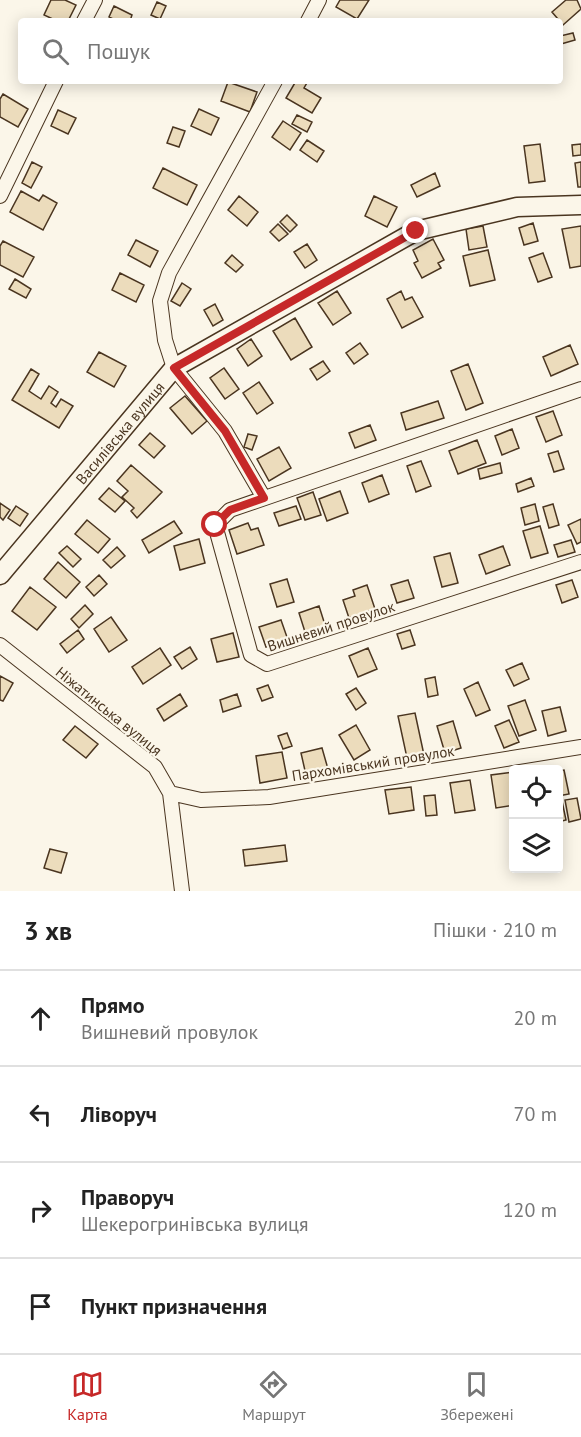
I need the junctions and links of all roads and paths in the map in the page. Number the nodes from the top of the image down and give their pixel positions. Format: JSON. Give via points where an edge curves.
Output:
{"nodes":[{"id":1,"x":95,"y":0,"type":"edge"},
{"id":2,"x":319,"y":0,"type":"edge"},
{"id":3,"x":86,"y":18,"type":"edge"},
{"id":4,"x":310,"y":18,"type":"edge"},
{"id":5,"x":55,"y":84,"type":"edge"},
{"id":6,"x":273,"y":84,"type":"edge"},
{"id":7,"x":0,"y":196,"type":"edge"},
{"id":8,"x":581,"y":205,"type":"edge"},
{"id":9,"x":174,"y":368,"type":"junction"},
{"id":10,"x":581,"y":389,"type":"edge"},
{"id":11,"x":264,"y":498,"type":"junction"},
{"id":12,"x":581,"y":562,"type":"edge"},
{"id":13,"x":0,"y":575,"type":"edge"},
{"id":14,"x":0,"y":645,"type":"edge"},
{"id":15,"x":581,"y":747,"type":"edge"},
{"id":16,"x":170,"y":793,"type":"junction"},
{"id":17,"x":182,"y":891,"type":"edge"}],
"edges":[{"from":1,"to":3,"type":"street"},
{"from":2,"to":4,"type":"street"},
{"from":5,"to":7,"type":"street"},
{"from":6,"to":9,"type":"street","name":"Василівська вулиця","via":[[169,273],[160,301],[165,340]]},
{"from":8,"to":9,"type":"street","via":[[517,207],[416,231]]},
{"from":9,"to":11,"type":"street","via":[[225,431]]},
{"from":9,"to":13,"type":"street","name":"Василівська вулиця"},
{"from":10,"to":11,"type":"street","name":"Вишневий провулок"},
{"from":11,"to":12,"type":"street","name":"Вишневий провулок","via":[[230,510],[215,525],[251,655],[267,664]]},
{"from":14,"to":16,"type":"street","name":"Ніжатинська вулиця","via":[[154,767]]},
{"from":15,"to":16,"type":"street","name":"Пархомівський провулок","via":[[269,797],[201,800]]},
{"from":16,"to":17,"type":"street","name":"Ніжатинська вулиця"}]}
